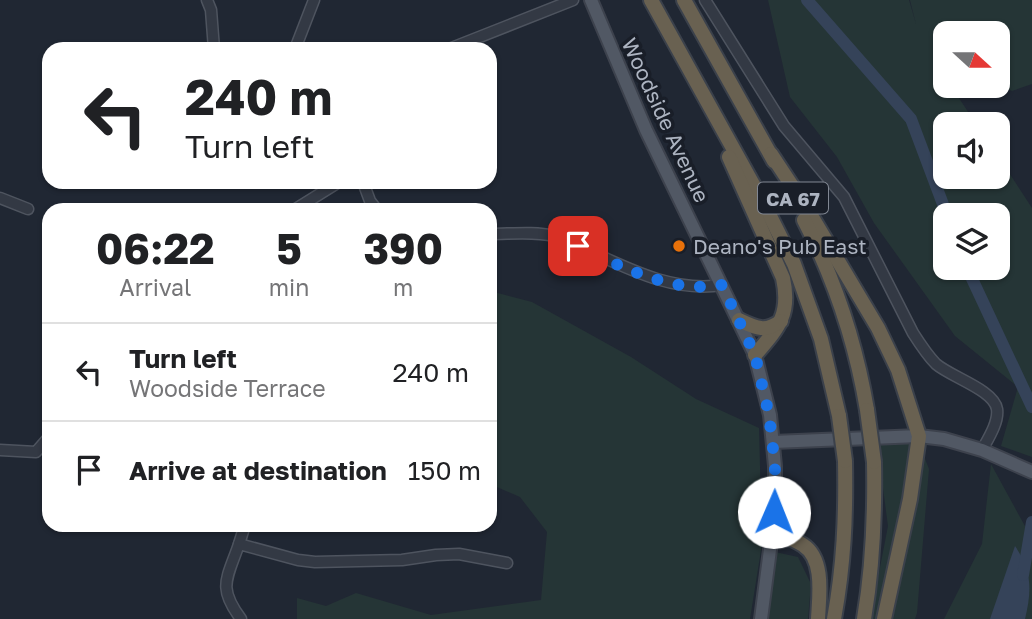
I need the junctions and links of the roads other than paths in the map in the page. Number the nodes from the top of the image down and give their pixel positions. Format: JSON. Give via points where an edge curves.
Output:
{"nodes":[{"id":1,"x":207,"y":0,"type":"edge"},
{"id":2,"x":314,"y":0,"type":"edge"},
{"id":3,"x":573,"y":0,"type":"edge"},
{"id":4,"x":591,"y":0,"type":"edge"},
{"id":5,"x":651,"y":0,"type":"edge"},
{"id":6,"x":684,"y":0,"type":"edge"},
{"id":7,"x":705,"y":0,"type":"edge"},
{"id":8,"x":213,"y":42,"type":"edge"},
{"id":9,"x":298,"y":42,"type":"edge"},
{"id":10,"x":467,"y":42,"type":"edge"},
{"id":11,"x":705,"y":97,"type":"junction"},
{"id":12,"x":771,"y":154,"type":"junction"},
{"id":13,"x":328,"y":189,"type":"edge"},
{"id":14,"x":0,"y":198,"type":"edge"},
{"id":15,"x":305,"y":203,"type":"edge"},
{"id":16,"x":28,"y":209,"type":"dead end"},
{"id":17,"x":497,"y":234,"type":"edge"},
{"id":18,"x":722,"y":285,"type":"junction"},
{"id":19,"x":739,"y":320,"type":"junction"},
{"id":20,"x":782,"y":320,"type":"junction"},
{"id":21,"x":755,"y":355,"type":"junction"},
{"id":22,"x":919,"y":436,"type":"junction"},
{"id":23,"x":773,"y":442,"type":"junction"},
{"id":24,"x":42,"y":445,"type":"edge"},
{"id":25,"x":0,"y":450,"type":"edge"},
{"id":26,"x":982,"y":450,"type":"junction"},
{"id":27,"x":1032,"y":472,"type":"edge"},
{"id":28,"x":772,"y":531,"type":"junction"},
{"id":29,"x":243,"y":532,"type":"edge"},
{"id":30,"x":239,"y":544,"type":"junction"},
{"id":31,"x":507,"y":563,"type":"dead end"},
{"id":32,"x":241,"y":619,"type":"edge"},
{"id":33,"x":761,"y":619,"type":"edge"},
{"id":34,"x":818,"y":619,"type":"edge"},
{"id":35,"x":834,"y":619,"type":"edge"},
{"id":36,"x":864,"y":619,"type":"edge"},
{"id":37,"x":884,"y":619,"type":"edge"}],
"edges":[{"from":1,"to":8,"type":"street"},
{"from":2,"to":9,"type":"street"},
{"from":3,"to":10,"type":"street"},
{"from":4,"to":18,"type":"main road","name":"Woodside Avenue","via":[[646,130]]},
{"from":5,"to":11,"type":"highway","number":"CA 67"},
{"from":6,"to":12,"type":"highway","number":"CA 67"},
{"from":7,"to":26,"type":"street","via":[[784,126],[844,197],[927,354],[956,378],[991,396],[997,410]]},
{"from":11,"to":20,"type":"highway","via":[[783,278],[787,293]]},
{"from":11,"to":35,"type":"highway","number":"CA 67","bridge":true,"via":[[793,264],[821,339],[845,461],[846,523]]},
{"from":12,"to":22,"type":"highway","via":[[878,328],[898,370]]},
{"from":12,"to":36,"type":"highway","number":"CA 67","bridge":true,"via":[[836,293],[861,374],[874,462],[875,525]]},
{"from":13,"to":15,"type":"street"},
{"from":14,"to":16,"type":"street"},
{"from":17,"to":18,"type":"street","via":[[556,237],[643,276],[706,288]]},
{"from":18,"to":19,"type":"main road","name":"Woodside Avenue"},
{"from":19,"to":20,"type":"highway","via":[[761,330]]},
{"from":19,"to":21,"type":"main road","name":"Woodside Avenue"},
{"from":20,"to":21,"type":"highway"},
{"from":21,"to":23,"type":"main road","name":"Woodside Avenue"},
{"from":22,"to":23,"type":"main road"},
{"from":22,"to":26,"type":"main road"},
{"from":22,"to":37,"type":"highway"},
{"from":23,"to":28,"type":"main road","name":"Woodside Avenue"},
{"from":24,"to":25,"type":"street","via":[[36,452]]},
{"from":26,"to":27,"type":"main road"},
{"from":28,"to":33,"type":"main road","name":"Woodside Avenue"},
{"from":28,"to":34,"type":"highway","via":[[803,544],[812,553],[818,580]]},
{"from":29,"to":30,"type":"street"},
{"from":30,"to":31,"type":"street","via":[[315,562],[459,554]]},
{"from":30,"to":32,"type":"street","via":[[225,593]]}]}
